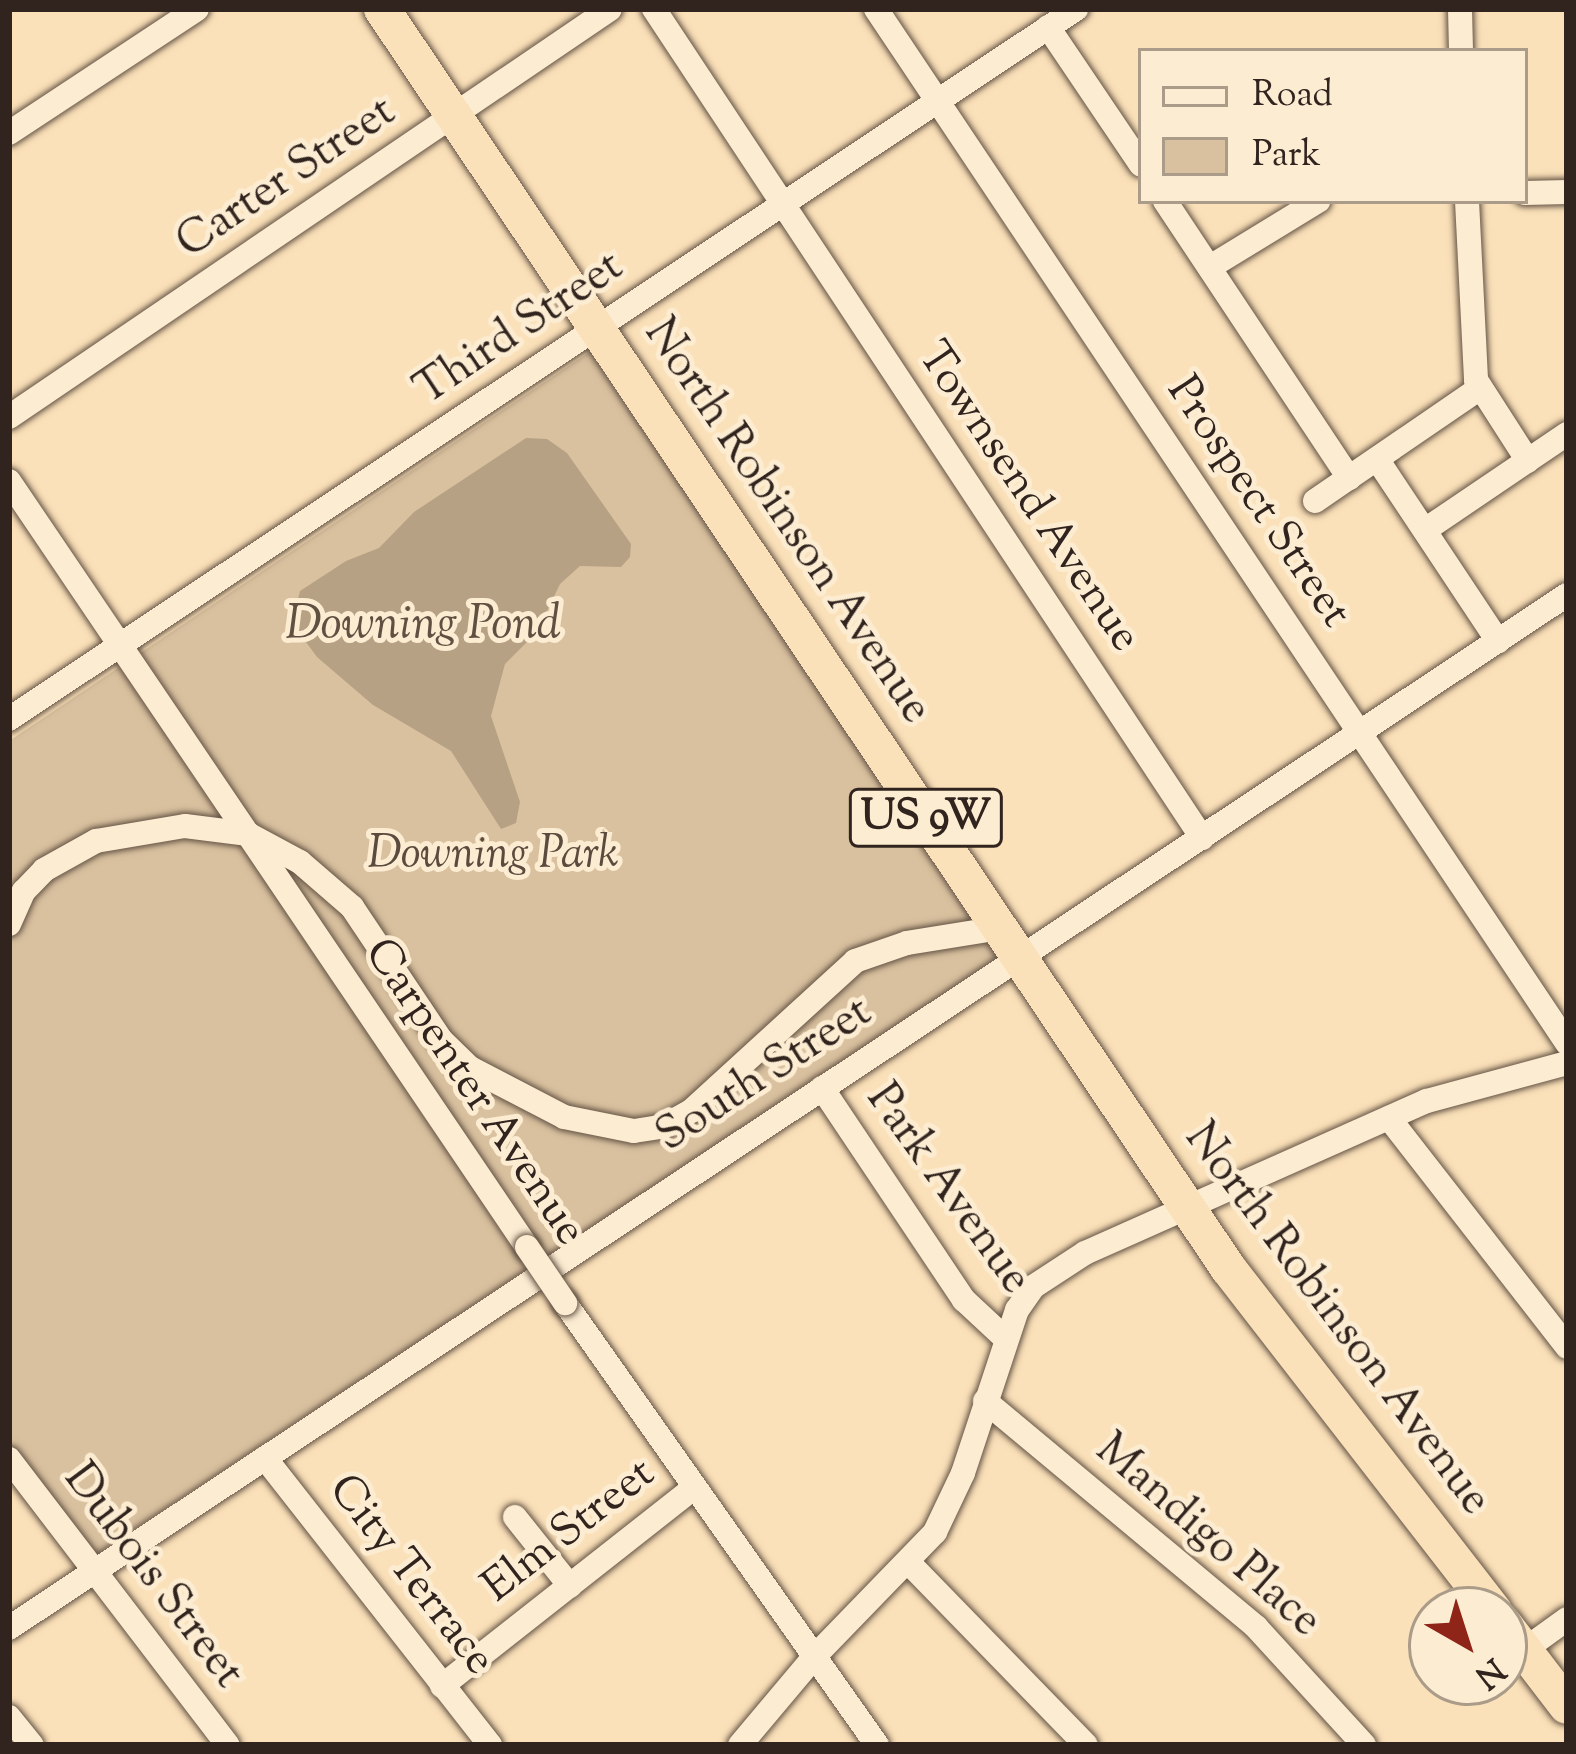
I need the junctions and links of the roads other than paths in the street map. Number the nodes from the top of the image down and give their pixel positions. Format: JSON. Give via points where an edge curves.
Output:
{"nodes":[{"id":1,"x":197,"y":9,"type":"edge"},
{"id":2,"x":382,"y":9,"type":"edge"},
{"id":3,"x":610,"y":9,"type":"edge"},
{"id":4,"x":654,"y":9,"type":"edge"},
{"id":5,"x":876,"y":9,"type":"edge"},
{"id":6,"x":1076,"y":9,"type":"edge"},
{"id":7,"x":1460,"y":9,"type":"edge"},
{"id":8,"x":1048,"y":28,"type":"junction"},
{"id":9,"x":1461,"y":48,"type":"edge"},
{"id":10,"x":937,"y":101,"type":"junction"},
{"id":11,"x":454,"y":118,"type":"junction"},
{"id":12,"x":10,"y":130,"type":"edge"},
{"id":13,"x":1138,"y":161,"type":"edge"},
{"id":14,"x":1567,"y":192,"type":"edge"},
{"id":15,"x":1528,"y":194,"type":"edge"},
{"id":16,"x":1167,"y":204,"type":"edge"},
{"id":17,"x":1313,"y":204,"type":"edge"},
{"id":18,"x":1467,"y":204,"type":"edge"},
{"id":19,"x":780,"y":206,"type":"junction"},
{"id":20,"x":1210,"y":267,"type":"junction"},
{"id":21,"x":598,"y":328,"type":"junction"},
{"id":22,"x":1480,"y":388,"type":"junction"},
{"id":23,"x":9,"y":417,"type":"edge"},
{"id":24,"x":1567,"y":434,"type":"edge"},
{"id":25,"x":1377,"y":459,"type":"junction"},
{"id":26,"x":1528,"y":461,"type":"junction"},
{"id":27,"x":1349,"y":478,"type":"junction"},
{"id":28,"x":9,"y":481,"type":"edge"},
{"id":29,"x":1315,"y":501,"type":"dead end"},
{"id":30,"x":1425,"y":530,"type":"junction"},
{"id":31,"x":1567,"y":596,"type":"edge"},
{"id":32,"x":1498,"y":641,"type":"junction"},
{"id":33,"x":117,"y":646,"type":"junction"},
{"id":34,"x":9,"y":719,"type":"edge"},
{"id":35,"x":1360,"y":733,"type":"junction"},
{"id":36,"x":248,"y":834,"type":"junction"},
{"id":37,"x":1202,"y":838,"type":"junction"},
{"id":38,"x":9,"y":924,"type":"edge"},
{"id":39,"x":1010,"y":944,"type":"junction"},
{"id":40,"x":1567,"y":1043,"type":"edge"},
{"id":41,"x":1567,"y":1063,"type":"edge"},
{"id":42,"x":822,"y":1088,"type":"junction"},
{"id":43,"x":1389,"y":1118,"type":"junction"},
{"id":44,"x":1188,"y":1209,"type":"junction"},
{"id":45,"x":1006,"y":1339,"type":"junction"},
{"id":46,"x":1567,"y":1347,"type":"edge"},
{"id":47,"x":986,"y":1401,"type":"junction"},
{"id":48,"x":265,"y":1458,"type":"junction"},
{"id":49,"x":9,"y":1459,"type":"edge"},
{"id":50,"x":694,"y":1488,"type":"junction"},
{"id":51,"x":515,"y":1517,"type":"dead end"},
{"id":52,"x":908,"y":1562,"type":"junction"},
{"id":53,"x":94,"y":1572,"type":"junction"},
{"id":54,"x":570,"y":1586,"type":"junction"},
{"id":55,"x":1474,"y":1586,"type":"edge"},
{"id":56,"x":1567,"y":1619,"type":"edge"},
{"id":57,"x":9,"y":1628,"type":"edge"},
{"id":58,"x":1528,"y":1632,"type":"edge"},
{"id":59,"x":1528,"y":1655,"type":"edge"},
{"id":60,"x":815,"y":1656,"type":"junction"},
{"id":61,"x":442,"y":1686,"type":"junction"},
{"id":62,"x":1567,"y":1706,"type":"edge"},
{"id":63,"x":9,"y":1717,"type":"edge"},
{"id":64,"x":32,"y":1745,"type":"edge"},
{"id":65,"x":228,"y":1745,"type":"edge"},
{"id":66,"x":490,"y":1745,"type":"edge"},
{"id":67,"x":740,"y":1745,"type":"edge"},
{"id":68,"x":877,"y":1745,"type":"edge"},
{"id":69,"x":1086,"y":1745,"type":"edge"},
{"id":70,"x":1364,"y":1745,"type":"edge"}],
"edges":[{"from":1,"to":12,"type":"street"},
{"from":2,"to":11,"type":"highway","name":"North Robinson Avenue","number":"US 9W"},
{"from":3,"to":11,"type":"street","name":"Carter Street"},
{"from":4,"to":19,"type":"street","name":"Townsend Avenue"},
{"from":5,"to":10,"type":"street","name":"Prospect Street"},
{"from":6,"to":8,"type":"street","name":"Third Street"},
{"from":7,"to":9,"type":"street"},
{"from":8,"to":10,"type":"street","name":"Third Street"},
{"from":8,"to":13,"type":"street"},
{"from":10,"to":19,"type":"street","name":"Third Street"},
{"from":10,"to":35,"type":"street","name":"Prospect Street"},
{"from":11,"to":21,"type":"highway","name":"North Robinson Avenue","number":"US 9W"},
{"from":11,"to":23,"type":"street","name":"Carter Street"},
{"from":14,"to":15,"type":"street"},
{"from":16,"to":20,"type":"street"},
{"from":17,"to":20,"type":"street"},
{"from":18,"to":22,"type":"street","via":[[1472,362]]},
{"from":19,"to":21,"type":"street","name":"Third Street"},
{"from":19,"to":37,"type":"street","name":"Townsend Avenue"},
{"from":20,"to":27,"type":"street"},
{"from":21,"to":33,"type":"street","name":"Third Street"},
{"from":21,"to":39,"type":"highway","name":"North Robinson Avenue","number":"US 9W"},
{"from":22,"to":25,"type":"street"},
{"from":22,"to":26,"type":"street"},
{"from":24,"to":26,"type":"street"},
{"from":25,"to":27,"type":"street"},
{"from":25,"to":30,"type":"street"},
{"from":26,"to":30,"type":"street"},
{"from":27,"to":29,"type":"street"},
{"from":28,"to":33,"type":"street","name":"Carpenter Avenue"},
{"from":30,"to":32,"type":"street"},
{"from":31,"to":32,"type":"street","name":"South Street"},
{"from":32,"to":35,"type":"street","name":"South Street"},
{"from":33,"to":34,"type":"street","name":"Third Street"},
{"from":33,"to":36,"type":"street","name":"Carpenter Avenue"},
{"from":35,"to":37,"type":"street","name":"South Street"},
{"from":35,"to":40,"type":"street","name":"Prospect Street"},
{"from":36,"to":38,"type":"street","via":[[185,826],[96,842],[44,870],[23,890]]},
{"from":36,"to":39,"type":"street","via":[[299,862],[352,907],[441,1040],[470,1068],[528,1102],[604,1128],[664,1126],[691,1111],[855,961],[907,943]]},
{"from":36,"to":50,"type":"street","name":"Carpenter Avenue","bridge":true},
{"from":37,"to":39,"type":"street","name":"South Street"},
{"from":39,"to":42,"type":"street","name":"South Street"},
{"from":39,"to":44,"type":"highway","name":"North Robinson Avenue","number":"US 9W"},
{"from":41,"to":43,"type":"street","via":[[1501,1077]]},
{"from":42,"to":45,"type":"street","name":"Park Avenue","via":[[964,1300]]},
{"from":42,"to":48,"type":"street","name":"South Street"},
{"from":43,"to":44,"type":"street"},
{"from":43,"to":46,"type":"street"},
{"from":44,"to":45,"type":"street","via":[[1055,1270],[1033,1287]]},
{"from":44,"to":55,"type":"highway","name":"North Robinson Avenue","number":"US 9W"},
{"from":45,"to":47,"type":"street"},
{"from":47,"to":52,"type":"street","via":[[953,1500]]},
{"from":47,"to":70,"type":"street","name":"Mandigo Place","via":[[1256,1627]]},
{"from":48,"to":53,"type":"street","name":"South Street"},
{"from":48,"to":61,"type":"street","name":"City Terrace"},
{"from":49,"to":53,"type":"street","name":"Dubois Street"},
{"from":50,"to":54,"type":"street","name":"Elm Street"},
{"from":50,"to":60,"type":"street","name":"Carpenter Avenue"},
{"from":51,"to":54,"type":"street"},
{"from":52,"to":60,"type":"street"},
{"from":52,"to":69,"type":"street"},
{"from":53,"to":57,"type":"street","name":"South Street"},
{"from":53,"to":65,"type":"street","name":"Dubois Street"},
{"from":54,"to":61,"type":"street","name":"Elm Street"},
{"from":56,"to":58,"type":"street"},
{"from":59,"to":62,"type":"highway"},
{"from":60,"to":67,"type":"street"},
{"from":60,"to":68,"type":"street","name":"Carpenter Avenue"},
{"from":61,"to":66,"type":"street","name":"City Terrace"},
{"from":63,"to":64,"type":"street"}]}
